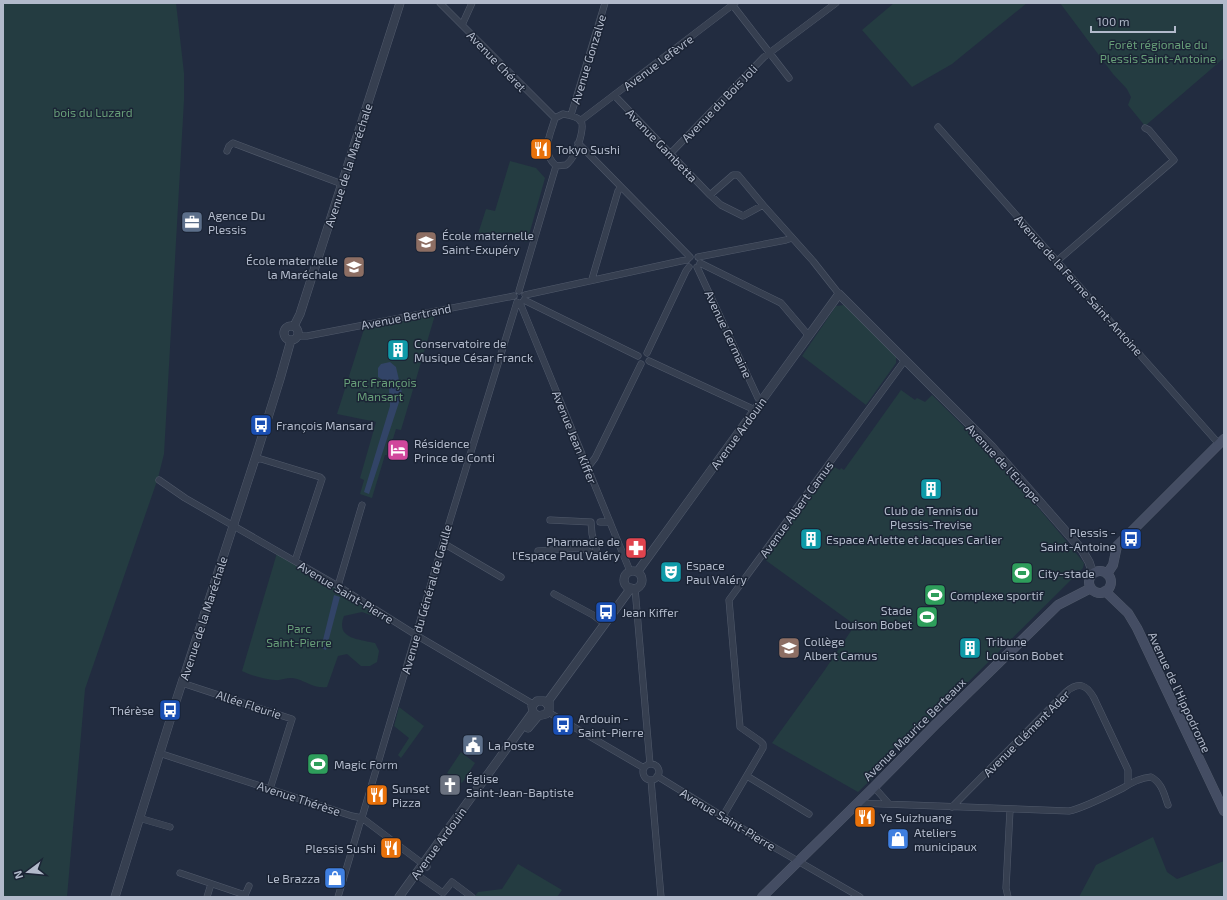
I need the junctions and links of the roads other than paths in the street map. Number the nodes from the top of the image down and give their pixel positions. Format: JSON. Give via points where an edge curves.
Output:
{"nodes":[{"id":1,"x":400,"y":3,"type":"edge"},
{"id":2,"x":440,"y":3,"type":"edge"},
{"id":3,"x":472,"y":3,"type":"edge"},
{"id":4,"x":605,"y":3,"type":"edge"},
{"id":5,"x":836,"y":3,"type":"edge"},
{"id":6,"x":732,"y":4,"type":"edge"},
{"id":7,"x":462,"y":25,"type":"junction"},
{"id":8,"x":769,"y":53,"type":"junction"},
{"id":9,"x":789,"y":78,"type":"dead end"},
{"id":10,"x":614,"y":95,"type":"junction"},
{"id":11,"x":571,"y":115,"type":"junction"},
{"id":12,"x":555,"y":118,"type":"junction"},
{"id":13,"x":580,"y":121,"type":"junction"},
{"id":14,"x":938,"y":127,"type":"dead end"},
{"id":15,"x":1145,"y":128,"type":"dead end"},
{"id":16,"x":578,"y":143,"type":"junction"},
{"id":17,"x":227,"y":151,"type":"dead end"},
{"id":18,"x":670,"y":154,"type":"junction"},
{"id":19,"x":556,"y":166,"type":"junction"},
{"id":20,"x":342,"y":184,"type":"junction"},
{"id":21,"x":621,"y":187,"type":"junction"},
{"id":22,"x":710,"y":195,"type":"junction"},
{"id":23,"x":763,"y":205,"type":"junction"},
{"id":24,"x":792,"y":238,"type":"junction"},
{"id":25,"x":689,"y":261,"type":"junction"},
{"id":26,"x":1057,"y":261,"type":"junction"},
{"id":27,"x":698,"y":263,"type":"junction"},
{"id":28,"x":592,"y":279,"type":"junction"},
{"id":29,"x":839,"y":294,"type":"junction"},
{"id":30,"x":520,"y":298,"type":"junction"},
{"id":31,"x":294,"y":326,"type":"junction"},
{"id":32,"x":809,"y":336,"type":"junction"},
{"id":33,"x":294,"y":338,"type":"junction"},
{"id":34,"x":647,"y":353,"type":"junction"},
{"id":35,"x":638,"y":356,"type":"junction"},
{"id":36,"x":905,"y":360,"type":"junction"},
{"id":37,"x":649,"y":361,"type":"junction"},
{"id":38,"x":641,"y":364,"type":"junction"},
{"id":39,"x":762,"y":400,"type":"junction"},
{"id":40,"x":755,"y":410,"type":"junction"},
{"id":41,"x":1222,"y":441,"type":"edge"},
{"id":42,"x":255,"y":459,"type":"junction"},
{"id":43,"x":588,"y":468,"type":"junction"},
{"id":44,"x":159,"y":480,"type":"dead end"},
{"id":45,"x":362,"y":505,"type":"dead end"},
{"id":46,"x":550,"y":520,"type":"dead end"},
{"id":47,"x":600,"y":522,"type":"dead end"},
{"id":48,"x":610,"y":522,"type":"junction"},
{"id":49,"x":232,"y":526,"type":"junction"},
{"id":50,"x":443,"y":542,"type":"junction"},
{"id":51,"x":538,"y":551,"type":"dead end"},
{"id":52,"x":295,"y":561,"type":"junction"},
{"id":53,"x":634,"y":571,"type":"junction"},
{"id":54,"x":1093,"y":574,"type":"junction"},
{"id":55,"x":1107,"y":574,"type":"junction"},
{"id":56,"x":501,"y":577,"type":"dead end"},
{"id":57,"x":338,"y":586,"type":"junction"},
{"id":58,"x":631,"y":587,"type":"junction"},
{"id":59,"x":1091,"y":588,"type":"junction"},
{"id":60,"x":1105,"y":592,"type":"junction"},
{"id":61,"x":554,"y":594,"type":"dead end"},
{"id":62,"x":601,"y":621,"type":"junction"},
{"id":63,"x":416,"y":635,"type":"junction"},
{"id":64,"x":182,"y":683,"type":"junction"},
{"id":65,"x":546,"y":706,"type":"junction"},
{"id":66,"x":535,"y":711,"type":"junction"},
{"id":67,"x":160,"y":753,"type":"junction"},
{"id":68,"x":650,"y":764,"type":"junction"},
{"id":69,"x":644,"y":768,"type":"junction"},
{"id":70,"x":657,"y":776,"type":"junction"},
{"id":71,"x":747,"y":776,"type":"junction"},
{"id":72,"x":651,"y":780,"type":"junction"},
{"id":73,"x":1128,"y":783,"type":"junction"},
{"id":74,"x":874,"y":787,"type":"junction"},
{"id":75,"x":270,"y":789,"type":"junction"},
{"id":76,"x":857,"y":803,"type":"junction"},
{"id":77,"x":889,"y":804,"type":"junction"},
{"id":78,"x":1168,"y":805,"type":"dead end"},
{"id":79,"x":952,"y":807,"type":"junction"},
{"id":80,"x":1010,"y":810,"type":"junction"},
{"id":81,"x":1224,"y":811,"type":"edge"},
{"id":82,"x":809,"y":814,"type":"dead end"},
{"id":83,"x":723,"y":816,"type":"junction"},
{"id":84,"x":139,"y":818,"type":"junction"},
{"id":85,"x":362,"y":818,"type":"junction"},
{"id":86,"x":170,"y":827,"type":"dead end"},
{"id":87,"x":799,"y":861,"type":"junction"},
{"id":88,"x":425,"y":865,"type":"junction"},
{"id":89,"x":180,"y":873,"type":"dead end"},
{"id":90,"x":418,"y":875,"type":"junction"},
{"id":91,"x":211,"y":884,"type":"junction"},
{"id":92,"x":249,"y":886,"type":"dead end"},
{"id":93,"x":115,"y":897,"type":"edge"},
{"id":94,"x":207,"y":897,"type":"edge"},
{"id":95,"x":338,"y":897,"type":"edge"},
{"id":96,"x":399,"y":897,"type":"edge"},
{"id":97,"x":405,"y":897,"type":"edge"},
{"id":98,"x":472,"y":897,"type":"edge"},
{"id":99,"x":661,"y":897,"type":"edge"},
{"id":100,"x":762,"y":897,"type":"edge"},
{"id":101,"x":860,"y":897,"type":"edge"},
{"id":102,"x":1008,"y":897,"type":"edge"}],
"edges":[{"from":1,"to":20,"type":"street","name":"Avenue de la Maréchale"},
{"from":2,"to":7,"type":"street","name":"Avenue Chéret"},
{"from":3,"to":7,"type":"street"},
{"from":4,"to":11,"type":"street","name":"Avenue Gonzalve"},
{"from":5,"to":8,"type":"street","name":"Avenue du Bois Joli"},
{"from":6,"to":8,"type":"street"},
{"from":6,"to":10,"type":"street","name":"Avenue Lefèvre"},
{"from":7,"to":12,"type":"street","name":"Avenue Chéret"},
{"from":8,"to":9,"type":"street"},
{"from":8,"to":18,"type":"street","name":"Avenue du Bois Joli"},
{"from":10,"to":13,"type":"street","name":"Avenue Lefèvre"},
{"from":10,"to":18,"type":"street","name":"Avenue Gambetta"},
{"from":11,"to":12,"type":"street","via":[[563,114]]},
{"from":11,"to":13,"type":"street"},
{"from":12,"to":19,"type":"street","via":[[547,155]]},
{"from":13,"to":16,"type":"street","via":[[583,126]]},
{"from":14,"to":26,"type":"street","name":"Avenue de la Ferme Saint-Antoine"},
{"from":15,"to":26,"type":"street","via":[[1174,160]]},
{"from":16,"to":19,"type":"street","via":[[574,155],[566,165]]},
{"from":16,"to":21,"type":"street"},
{"from":17,"to":20,"type":"street","via":[[233,143]]},
{"from":18,"to":22,"type":"street","name":"Avenue Gambetta"},
{"from":19,"to":30,"type":"street","name":"Avenue du Général de Gaulle"},
{"from":20,"to":31,"type":"street","name":"Avenue de la Maréchale"},
{"from":21,"to":25,"type":"street"},
{"from":21,"to":28,"type":"street"},
{"from":22,"to":23,"type":"street","name":"Avenue Gambetta","via":[[721,205],[743,216]]},
{"from":22,"to":23,"type":"street","via":[[733,175],[738,175]]},
{"from":23,"to":24,"type":"street"},
{"from":24,"to":27,"type":"street"},
{"from":24,"to":29,"type":"street"},
{"from":25,"to":27,"type":"street","via":[[694,256]]},
{"from":25,"to":27,"type":"street","via":[[693,268]]},
{"from":25,"to":28,"type":"street","name":"Avenue Bertrand"},
{"from":25,"to":34,"type":"street"},
{"from":26,"to":41,"type":"street","name":"Avenue de la Ferme Saint-Antoine"},
{"from":27,"to":32,"type":"street","via":[[781,303]]},
{"from":27,"to":39,"type":"street","name":"Avenue Germaine","via":[[758,398]]},
{"from":28,"to":30,"type":"street","name":"Avenue Bertrand"},
{"from":29,"to":32,"type":"street","name":"Avenue Ardouin"},
{"from":29,"to":36,"type":"street","name":"Avenue de l'Europe"},
{"from":30,"to":33,"type":"street","name":"Avenue Bertrand"},
{"from":30,"to":35,"type":"street"},
{"from":30,"to":43,"type":"street","name":"Avenue Jean Kiffer"},
{"from":30,"to":50,"type":"street","name":"Avenue du Général de Gaulle"},
{"from":31,"to":33,"type":"street","via":[[298,331]]},
{"from":31,"to":33,"type":"street","via":[[288,326],[284,331],[286,337]]},
{"from":32,"to":39,"type":"street","name":"Avenue Ardouin"},
{"from":33,"to":42,"type":"street","name":"Avenue de la Maréchale"},
{"from":34,"to":35,"type":"street","via":[[640,353]]},
{"from":34,"to":37,"type":"street"},
{"from":35,"to":38,"type":"street"},
{"from":36,"to":54,"type":"street","name":"Avenue de l'Europe","via":[[995,450],[1082,550],[1090,562]]},
{"from":36,"to":71,"type":"street","name":"Avenue Albert Camus","via":[[730,600],[740,727],[763,744]]},
{"from":37,"to":38,"type":"street"},
{"from":37,"to":40,"type":"street"},
{"from":38,"to":43,"type":"street"},
{"from":39,"to":40,"type":"street","name":"Avenue Ardouin"},
{"from":40,"to":53,"type":"street","name":"Avenue Ardouin"},
{"from":41,"to":55,"type":"main road","via":[[1117,546],[1113,565]]},
{"from":42,"to":49,"type":"street","name":"Avenue de la Maréchale"},
{"from":42,"to":52,"type":"street","via":[[322,479]]},
{"from":43,"to":48,"type":"street","name":"Avenue Jean Kiffer"},
{"from":44,"to":49,"type":"street","name":"Avenue Saint-Pierre"},
{"from":45,"to":57,"type":"street"},
{"from":46,"to":51,"type":"street","via":[[591,522],[597,552],[596,554],[580,548]]},
{"from":47,"to":48,"type":"street"},
{"from":48,"to":53,"type":"street","name":"Avenue Jean Kiffer"},
{"from":49,"to":52,"type":"street","name":"Avenue Saint-Pierre"},
{"from":49,"to":64,"type":"street","name":"Avenue de la Maréchale"},
{"from":50,"to":56,"type":"street"},
{"from":50,"to":63,"type":"street","name":"Avenue du Général de Gaulle"},
{"from":52,"to":57,"type":"street","name":"Avenue Saint-Pierre"},
{"from":53,"to":58,"type":"street","via":[[625,577]]},
{"from":53,"to":58,"type":"street","via":[[641,575],[642,581],[640,586]]},
{"from":54,"to":55,"type":"main road","via":[[1102,571]]},
{"from":54,"to":59,"type":"main road","via":[[1089,579]]},
{"from":55,"to":60,"type":"main road","via":[[1110,583]]},
{"from":57,"to":63,"type":"street","name":"Avenue Saint-Pierre"},
{"from":58,"to":62,"type":"street"},
{"from":58,"to":65,"type":"street"},
{"from":58,"to":68,"type":"street"},
{"from":59,"to":60,"type":"main road","via":[[1096,592]]},
{"from":59,"to":74,"type":"main road","name":"Avenue Maurice Berteaux","via":[[1058,605]]},
{"from":60,"to":81,"type":"main road","name":"Avenue de l'Hippodrome","via":[[1128,613],[1137,628]]},
{"from":61,"to":62,"type":"street"},
{"from":62,"to":65,"type":"street","via":[[547,695]]},
{"from":63,"to":66,"type":"street","name":"Avenue Saint-Pierre"},
{"from":63,"to":85,"type":"street","name":"Avenue du Général de Gaulle"},
{"from":64,"to":67,"type":"street","name":"Avenue de la Maréchale"},
{"from":64,"to":75,"type":"street","name":"Allée Fleurie","via":[[292,719]]},
{"from":65,"to":66,"type":"street","via":[[544,716]]},
{"from":65,"to":66,"type":"street","via":[[537,701]]},
{"from":65,"to":69,"type":"street"},
{"from":66,"to":88,"type":"street","name":"Avenue Ardouin","via":[[534,721]]},
{"from":67,"to":75,"type":"street","name":"Avenue Thérèse"},
{"from":67,"to":84,"type":"street","name":"Avenue de la Maréchale"},
{"from":68,"to":69,"type":"street"},
{"from":68,"to":70,"type":"street","via":[[658,768]]},
{"from":69,"to":72,"type":"street","via":[[644,776]]},
{"from":70,"to":72,"type":"street"},
{"from":70,"to":83,"type":"street","name":"Avenue Saint-Pierre"},
{"from":71,"to":82,"type":"street"},
{"from":71,"to":83,"type":"street","name":"Avenue Albert Camus"},
{"from":72,"to":99,"type":"street"},
{"from":73,"to":78,"type":"street","via":[[1144,777],[1157,780]]},
{"from":73,"to":79,"type":"street","name":"Avenue Clément Ader","via":[[1128,770],[1094,698],[1084,686],[1074,686]]},
{"from":73,"to":80,"type":"street","via":[[1073,810]]},
{"from":74,"to":76,"type":"main road","name":"Avenue Maurice Berteaux"},
{"from":74,"to":77,"type":"street"},
{"from":75,"to":85,"type":"street","name":"Avenue Thérèse"},
{"from":76,"to":77,"type":"street"},
{"from":76,"to":87,"type":"main road","name":"Avenue Maurice Berteaux"},
{"from":77,"to":79,"type":"street"},
{"from":79,"to":80,"type":"street"},
{"from":80,"to":102,"type":"street","via":[[1006,888]]},
{"from":83,"to":87,"type":"street","name":"Avenue Saint-Pierre"},
{"from":84,"to":86,"type":"street"},
{"from":84,"to":93,"type":"street","name":"Avenue de la Maréchale"},
{"from":85,"to":88,"type":"street","name":"Avenue Thérèse"},
{"from":85,"to":95,"type":"street","name":"Avenue du Général de Gaulle"},
{"from":87,"to":100,"type":"main road","name":"Avenue Maurice Berteaux"},
{"from":87,"to":101,"type":"street","name":"Avenue Saint-Pierre"},
{"from":88,"to":90,"type":"street","name":"Avenue Ardouin"},
{"from":89,"to":91,"type":"street"},
{"from":90,"to":96,"type":"street","name":"Avenue Ardouin"},
{"from":90,"to":97,"type":"street","name":"Avenue Ardouin"},
{"from":90,"to":98,"type":"street","via":[[443,894],[452,882]]},
{"from":91,"to":92,"type":"street","via":[[245,895]]},
{"from":91,"to":94,"type":"street"}]}
